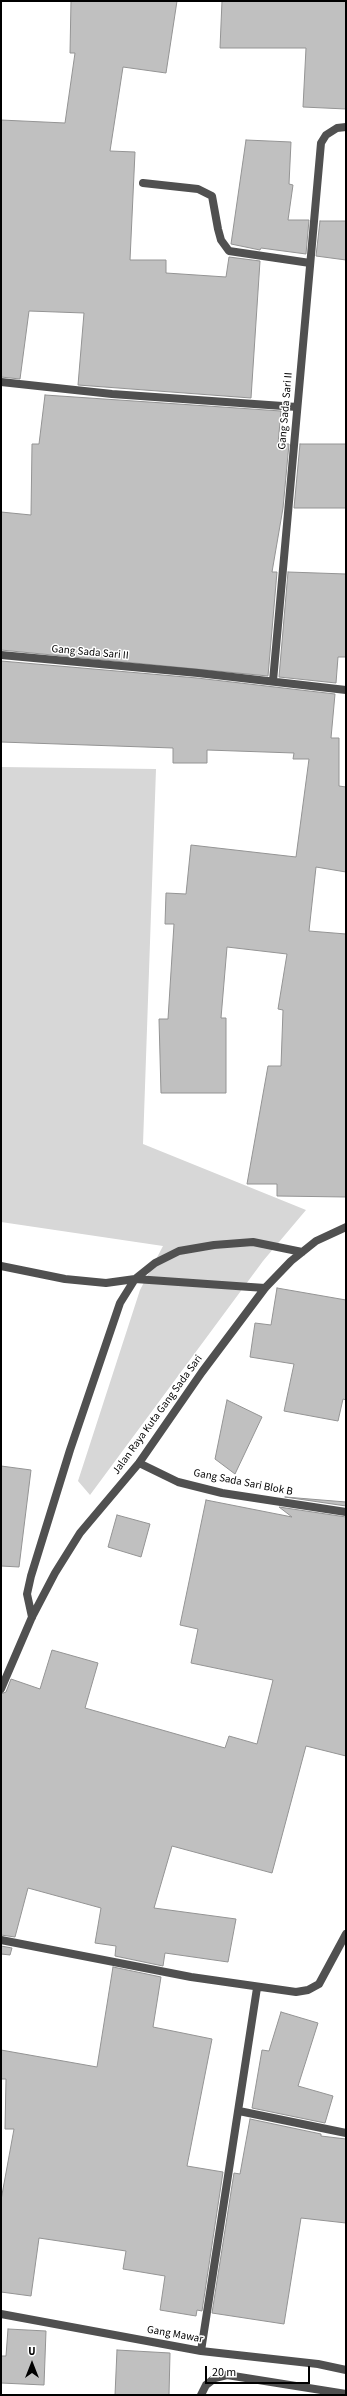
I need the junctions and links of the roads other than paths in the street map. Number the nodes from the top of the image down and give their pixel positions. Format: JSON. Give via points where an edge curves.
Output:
{"nodes":[{"id":1,"x":346,"y":127,"type":"edge"},
{"id":2,"x":143,"y":183,"type":"dead end"},
{"id":3,"x":310,"y":263,"type":"junction"},
{"id":4,"x":1,"y":382,"type":"edge"},
{"id":5,"x":298,"y":407,"type":"junction"},
{"id":6,"x":1,"y":655,"type":"edge"},
{"id":7,"x":273,"y":681,"type":"junction"},
{"id":8,"x":346,"y":690,"type":"edge"},
{"id":9,"x":346,"y":1226,"type":"edge"},
{"id":10,"x":302,"y":1252,"type":"junction"},
{"id":11,"x":1,"y":1266,"type":"edge"},
{"id":12,"x":135,"y":1279,"type":"junction"},
{"id":13,"x":265,"y":1288,"type":"junction"},
{"id":14,"x":139,"y":1463,"type":"junction"},
{"id":15,"x":346,"y":1512,"type":"edge"},
{"id":16,"x":32,"y":1617,"type":"junction"},
{"id":17,"x":1,"y":1689,"type":"edge"},
{"id":18,"x":346,"y":1934,"type":"edge"},
{"id":19,"x":1,"y":1940,"type":"edge"},
{"id":20,"x":257,"y":1988,"type":"junction"},
{"id":21,"x":239,"y":2111,"type":"junction"},
{"id":22,"x":346,"y":2133,"type":"edge"},
{"id":23,"x":1,"y":2314,"type":"edge"},
{"id":24,"x":201,"y":2351,"type":"junction"},
{"id":25,"x":346,"y":2370,"type":"edge"},
{"id":26,"x":346,"y":2394,"type":"edge"},
{"id":27,"x":201,"y":2395,"type":"edge"}],
"edges":[{"from":1,"to":3,"type":"street","name":"Gang Sada Sari II","via":[[337,128],[326,135],[320,143]]},
{"from":2,"to":3,"type":"street","via":[[198,189],[212,196],[220,235],[229,251]]},
{"from":3,"to":5,"type":"street","name":"Gang Sada Sari II"},
{"from":4,"to":5,"type":"street","via":[[112,394]]},
{"from":5,"to":7,"type":"street","name":"Gang Sada Sari II"},
{"from":6,"to":7,"type":"street","name":"Gang Sada Sari II"},
{"from":7,"to":8,"type":"street","name":"Gang Sada Sari II"},
{"from":9,"to":10,"type":"street","name":"Jalan Raya Kuta Gang Sada Sari","via":[[316,1241]]},
{"from":10,"to":12,"type":"street","via":[[253,1242],[214,1244],[179,1252],[155,1263]]},
{"from":10,"to":13,"type":"street","name":"Jalan Raya Kuta Gang Sada Sari"},
{"from":11,"to":12,"type":"street","via":[[92,1282]]},
{"from":12,"to":13,"type":"street"},
{"from":12,"to":16,"type":"street","via":[[120,1303],[31,1576],[27,1594]]},
{"from":13,"to":14,"type":"street","name":"Jalan Raya Kuta Gang Sada Sari","via":[[202,1372]]},
{"from":14,"to":15,"type":"street","name":"Gang Sada Sari Blok B","via":[[178,1482],[222,1493]]},
{"from":14,"to":16,"type":"street","name":"Jalan Raya Kuta Gang Sada Sari","via":[[80,1533]]},
{"from":16,"to":17,"type":"street","name":"Jalan Raya Kuta Gang Sada Sari"},
{"from":18,"to":20,"type":"street","via":[[319,1984],[308,1990],[296,1992]]},
{"from":19,"to":20,"type":"street","via":[[120,1965]]},
{"from":20,"to":21,"type":"street"},
{"from":21,"to":22,"type":"street"},
{"from":21,"to":24,"type":"street"},
{"from":23,"to":24,"type":"street","name":"Gang Mawar"},
{"from":24,"to":25,"type":"street","name":"Gang Mawar","via":[[318,2364]]},
{"from":26,"to":27,"type":"street","via":[[227,2375],[215,2378],[206,2385]]}]}
